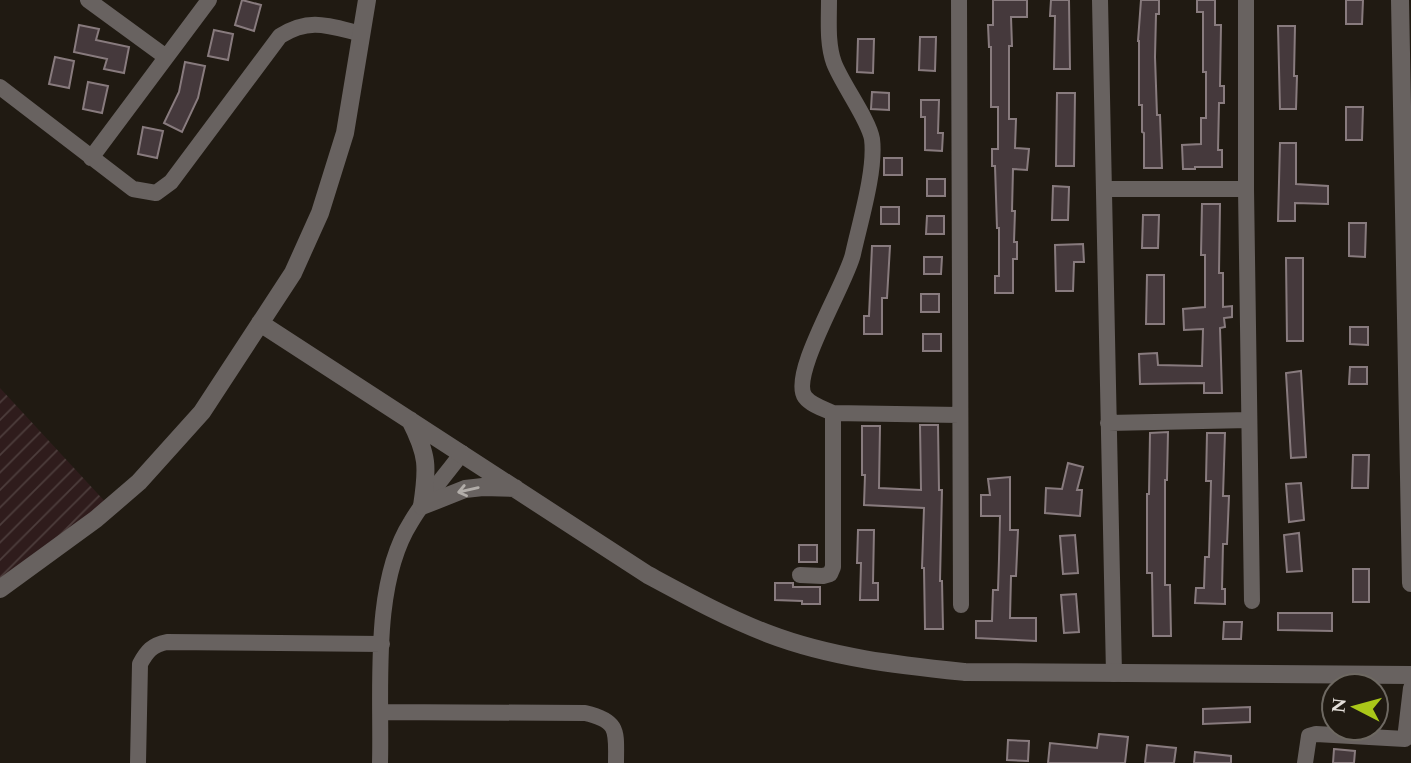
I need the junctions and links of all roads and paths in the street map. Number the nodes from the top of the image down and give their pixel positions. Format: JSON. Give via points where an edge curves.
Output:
{"nodes":[{"id":1,"x":88,"y":0,"type":"edge"},
{"id":2,"x":209,"y":0,"type":"edge"},
{"id":3,"x":367,"y":0,"type":"edge"},
{"id":4,"x":829,"y":0,"type":"edge"},
{"id":5,"x":959,"y":0,"type":"edge"},
{"id":6,"x":1100,"y":0,"type":"edge"},
{"id":7,"x":1246,"y":0,"type":"edge"},
{"id":8,"x":1400,"y":0,"type":"edge"},
{"id":9,"x":362,"y":34,"type":"junction"},
{"id":10,"x":166,"y":57,"type":"junction"},
{"id":11,"x":0,"y":87,"type":"edge"},
{"id":12,"x":92,"y":158,"type":"junction"},
{"id":13,"x":1104,"y":189,"type":"junction"},
{"id":14,"x":1245,"y":189,"type":"junction"},
{"id":15,"x":260,"y":323,"type":"junction"},
{"id":16,"x":832,"y":413,"type":"junction"},
{"id":17,"x":959,"y":415,"type":"junction"},
{"id":18,"x":410,"y":420,"type":"junction"},
{"id":19,"x":1249,"y":420,"type":"junction"},
{"id":20,"x":1108,"y":423,"type":"junction"},
{"id":21,"x":462,"y":453,"type":"junction"},
{"id":22,"x":515,"y":488,"type":"junction"},
{"id":23,"x":422,"y":506,"type":"junction"},
{"id":24,"x":800,"y":575,"type":"dead end"},
{"id":25,"x":1411,"y":583,"type":"edge"},
{"id":26,"x":0,"y":589,"type":"edge"},
{"id":27,"x":1252,"y":601,"type":"dead end"},
{"id":28,"x":961,"y":605,"type":"dead end"},
{"id":29,"x":382,"y":644,"type":"junction"},
{"id":30,"x":1114,"y":674,"type":"junction"},
{"id":31,"x":1411,"y":676,"type":"edge"},
{"id":32,"x":1411,"y":688,"type":"edge"},
{"id":33,"x":381,"y":712,"type":"junction"},
{"id":34,"x":1408,"y":740,"type":"edge"},
{"id":35,"x":138,"y":763,"type":"edge"},
{"id":36,"x":380,"y":763,"type":"edge"},
{"id":37,"x":616,"y":763,"type":"edge"},
{"id":38,"x":1305,"y":763,"type":"edge"}],
"edges":[{"from":1,"to":10,"type":"street"},
{"from":2,"to":10,"type":"street"},
{"from":3,"to":9,"type":"street"},
{"from":4,"to":16,"type":"street","via":[[834,64],[872,137],[872,164],[852,258],[817,335],[802,382],[804,395]]},
{"from":5,"to":17,"type":"street"},
{"from":6,"to":13,"type":"street"},
{"from":7,"to":14,"type":"street"},
{"from":8,"to":25,"type":"street"},
{"from":9,"to":12,"type":"street","via":[[322,24],[296,26],[280,36],[172,182],[156,193],[132,188]]},
{"from":9,"to":15,"type":"street","via":[[345,133],[320,213],[293,273]]},
{"from":10,"to":12,"type":"street"},
{"from":11,"to":12,"type":"street"},
{"from":13,"to":14,"type":"street"},
{"from":13,"to":20,"type":"street"},
{"from":14,"to":19,"type":"street"},
{"from":15,"to":18,"type":"street"},
{"from":15,"to":26,"type":"street","via":[[202,412],[139,482]]},
{"from":16,"to":17,"type":"street"},
{"from":16,"to":24,"type":"street","via":[[833,566],[830,574],[823,576]]},
{"from":17,"to":28,"type":"street"},
{"from":18,"to":21,"type":"street"},
{"from":18,"to":23,"type":"street","via":[[424,447],[427,471]]},
{"from":19,"to":20,"type":"street"},
{"from":19,"to":27,"type":"street"},
{"from":20,"to":30,"type":"street"},
{"from":21,"to":22,"type":"street"},
{"from":21,"to":23,"type":"street"},
{"from":22,"to":23,"type":"street","one_way":true,"via":[[465,489]]},
{"from":22,"to":30,"type":"street","via":[[648,575],[770,634],[835,654],[894,665],[965,672]]},
{"from":23,"to":29,"type":"street","via":[[394,557],[387,582]]},
{"from":29,"to":33,"type":"street"},
{"from":29,"to":35,"type":"street","via":[[156,644],[140,664]]},
{"from":30,"to":31,"type":"street"},
{"from":32,"to":34,"type":"street"},
{"from":33,"to":36,"type":"street"},
{"from":33,"to":37,"type":"street","via":[[594,715],[611,723],[616,733]]},
{"from":34,"to":38,"type":"street","via":[[1316,734],[1307,741]]}]}
